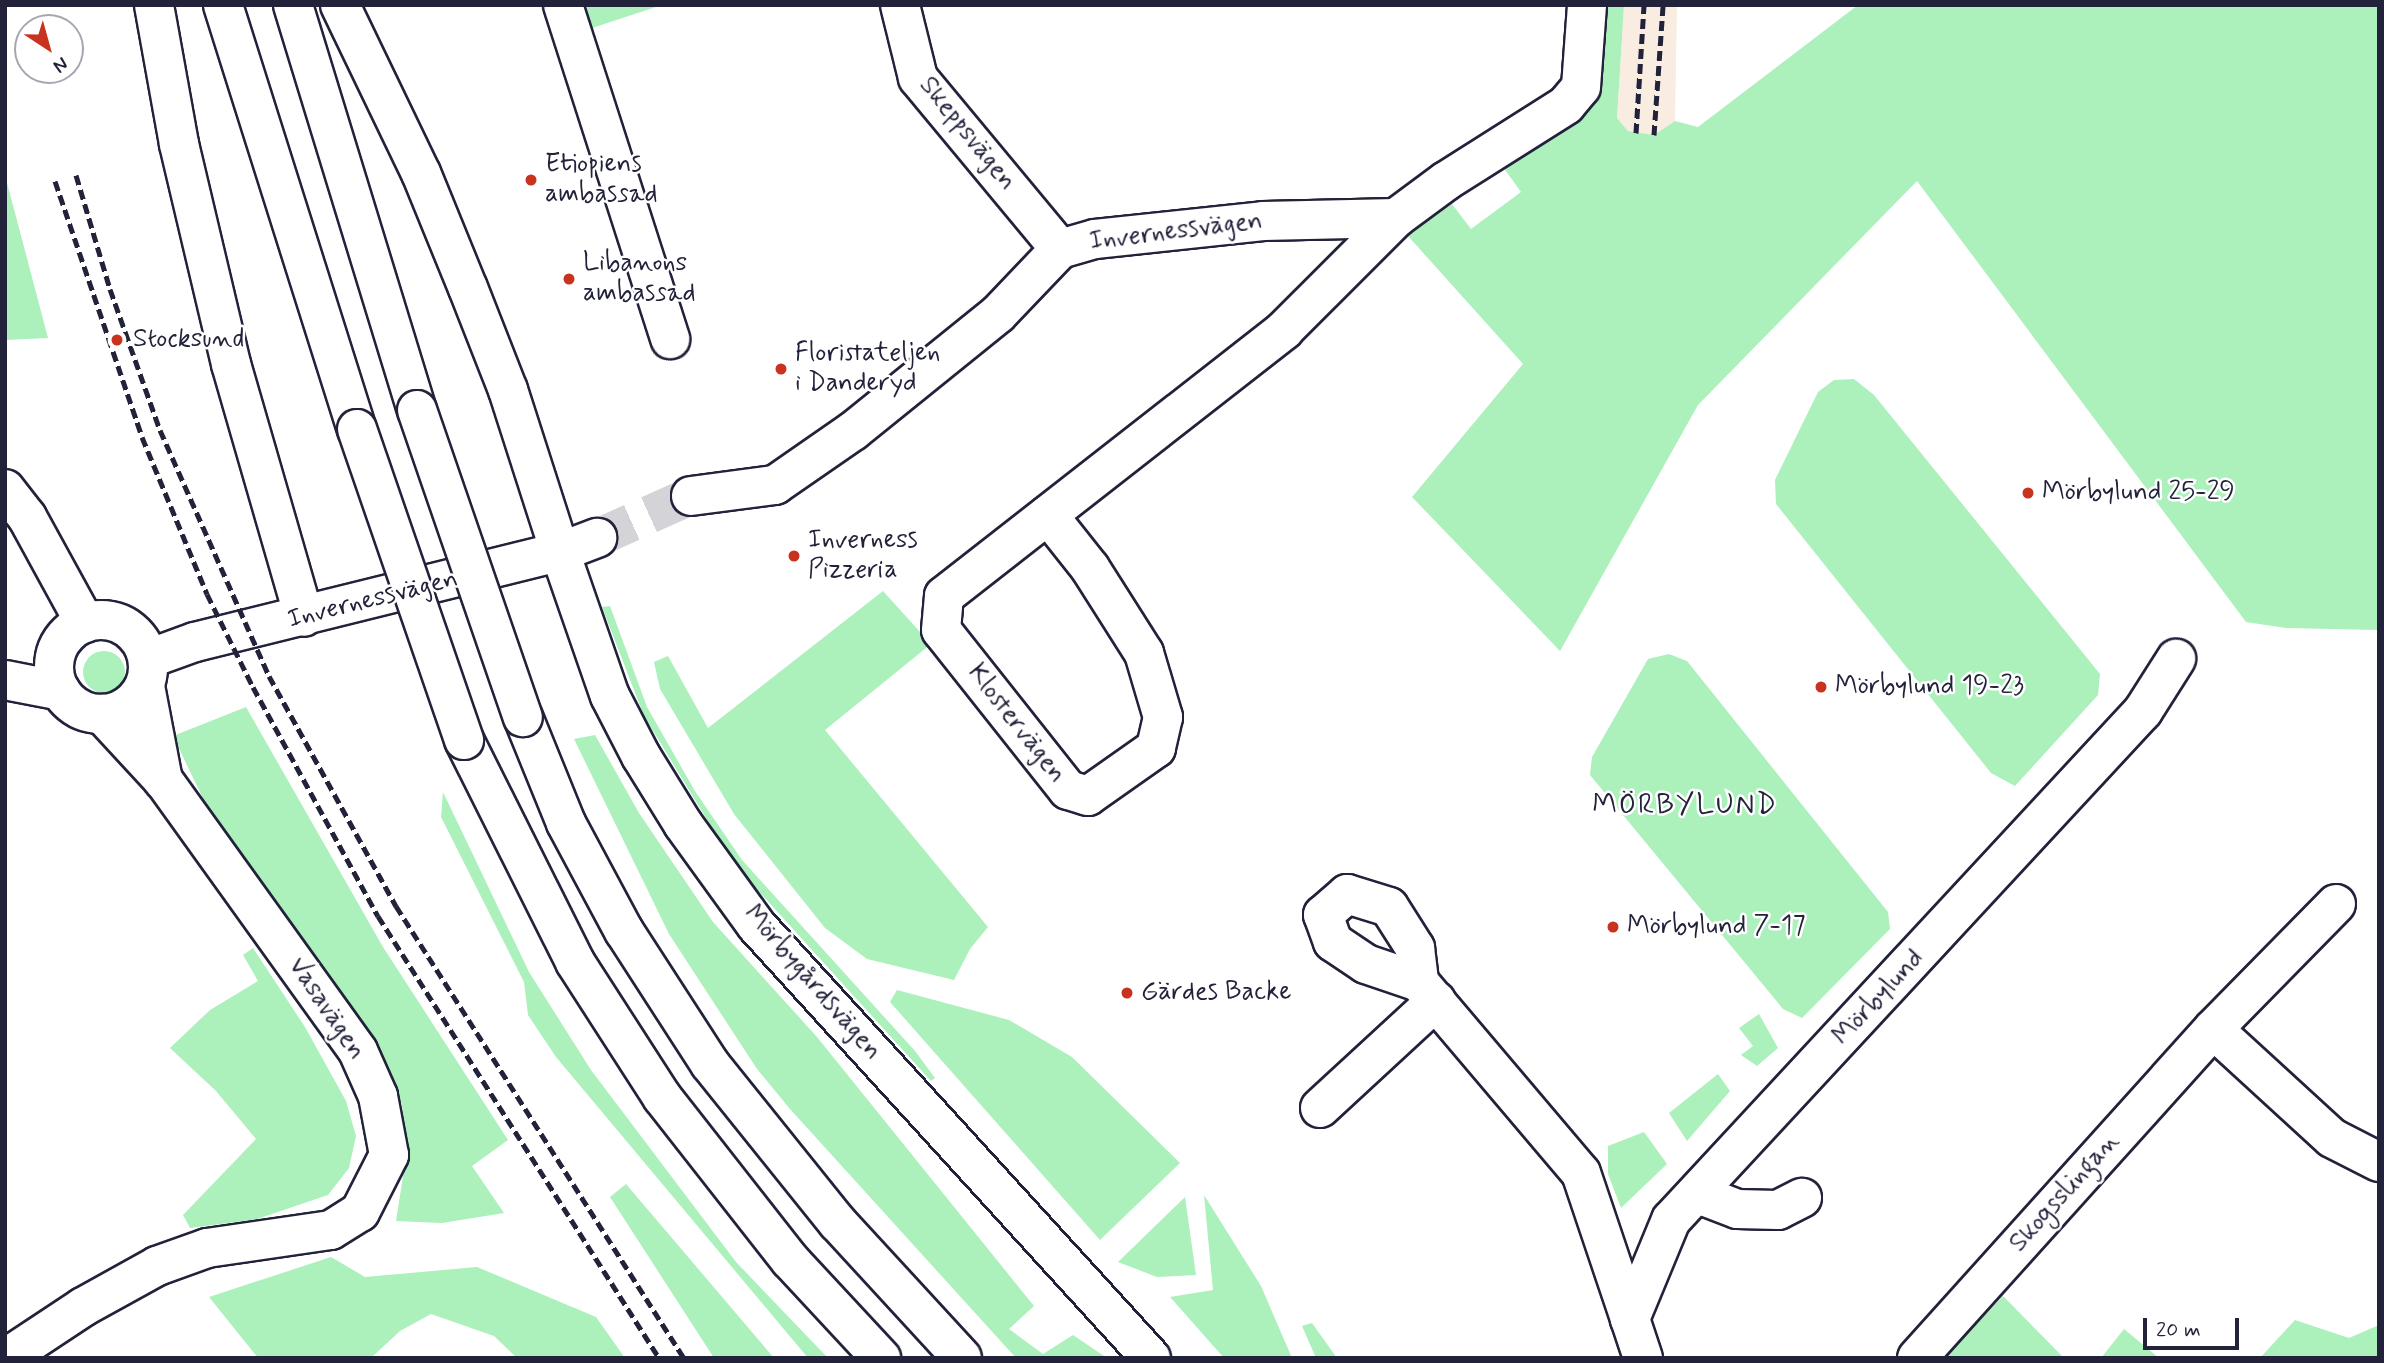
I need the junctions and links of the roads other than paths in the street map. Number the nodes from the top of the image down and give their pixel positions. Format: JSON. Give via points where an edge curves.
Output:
{"nodes":[{"id":1,"x":154,"y":5,"type":"edge"},
{"id":2,"x":223,"y":5,"type":"edge"},
{"id":3,"x":293,"y":5,"type":"edge"},
{"id":4,"x":340,"y":5,"type":"edge"},
{"id":5,"x":564,"y":5,"type":"edge"},
{"id":6,"x":900,"y":5,"type":"edge"},
{"id":7,"x":1587,"y":5,"type":"edge"},
{"id":8,"x":1396,"y":218,"type":"junction"},
{"id":9,"x":1060,"y":248,"type":"junction"},
{"id":10,"x":670,"y":340,"type":"dead end"},
{"id":11,"x":5,"y":489,"type":"edge"},
{"id":12,"x":691,"y":496,"type":"tunnel mouth"},
{"id":13,"x":1048,"y":515,"type":"junction"},
{"id":14,"x":597,"y":538,"type":"tunnel mouth"},
{"id":15,"x":560,"y":552,"type":"junction"},
{"id":16,"x":304,"y":617,"type":"junction"},
{"id":17,"x":85,"y":623,"type":"junction"},
{"id":18,"x":2176,"y":659,"type":"dead end"},
{"id":19,"x":146,"y":672,"type":"junction"},
{"id":20,"x":5,"y":680,"type":"edge"},
{"id":21,"x":61,"y":691,"type":"junction"},
{"id":22,"x":102,"y":714,"type":"junction"},
{"id":23,"x":163,"y":780,"type":"junction"},
{"id":24,"x":2336,"y":904,"type":"dead end"},
{"id":25,"x":2213,"y":1029,"type":"junction"},
{"id":26,"x":1320,"y":1108,"type":"dead end"},
{"id":27,"x":2379,"y":1162,"type":"edge"},
{"id":28,"x":1698,"y":1194,"type":"junction"},
{"id":29,"x":1802,"y":1198,"type":"dead end"},
{"id":30,"x":1630,"y":1319,"type":"junction"},
{"id":31,"x":6,"y":1358,"type":"edge"},
{"id":32,"x":881,"y":1358,"type":"edge"},
{"id":33,"x":962,"y":1358,"type":"edge"},
{"id":34,"x":1151,"y":1358,"type":"edge"},
{"id":35,"x":1643,"y":1358,"type":"edge"},
{"id":36,"x":1917,"y":1358,"type":"edge"}],
"edges":[{"from":1,"to":16,"type":"main road","via":[[179,144],[231,364]]},
{"from":2,"to":32,"type":"main road","bridge":true,"via":[[357,429],[464,740],[575,962],[662,1097],[790,1260]]},
{"from":3,"to":33,"type":"main road","bridge":true,"via":[[417,410],[523,717],[566,823],[624,930],[710,1064],[838,1223]]},
{"from":4,"to":15,"type":"main road","name":"Mörbygårdsvägen","via":[[421,173],[468,288],[508,390]]},
{"from":5,"to":10,"type":"main road"},
{"from":6,"to":9,"type":"main road","name":"Skeppsvägen","via":[[918,78]]},
{"from":7,"to":8,"type":"main road","via":[[1581,87],[1566,105]]},
{"from":8,"to":9,"type":"main road","name":"Invernessvägen","via":[[1263,221],[1095,239]]},
{"from":8,"to":13,"type":"main road","name":"Klostervägen","via":[[1284,330]]},
{"from":9,"to":12,"type":"main road","name":"Invernessvägen","via":[[998,314],[853,431],[775,485]]},
{"from":11,"to":17,"type":"main road","via":[[27,517]]},
{"from":13,"to":13,"type":"main road","name":"Klostervägen","via":[[944,596],[941,630],[1068,790],[1088,796],[1156,748],[1163,717],[1144,653],[1090,568]]},
{"from":14,"to":15,"type":"main road","name":"Invernessvägen"},
{"from":15,"to":16,"type":"main road","name":"Invernessvägen"},
{"from":15,"to":34,"type":"main road","name":"Mörbygårdsvägen","via":[[610,696],[641,756],[683,824],[756,925]]},
{"from":16,"to":19,"type":"main road","name":"Invernessvägen","via":[[195,642]]},
{"from":17,"to":19,"type":"main road","via":[[118,623],[142,643]]},
{"from":17,"to":21,"type":"main road","via":[[58,648],[55,664]]},
{"from":18,"to":28,"type":"main road","name":"Mörbylund","via":[[2143,711]]},
{"from":19,"to":22,"type":"main road","via":[[122,709]]},
{"from":19,"to":23,"type":"main road","name":"Vasavägen"},
{"from":20,"to":21,"type":"main road"},
{"from":21,"to":22,"type":"main road","via":[[72,704]]},
{"from":22,"to":23,"type":"main road","name":"Vasavägen"},
{"from":23,"to":31,"type":"main road","name":"Vasavägen","via":[[358,1051],[378,1096],[389,1155],[360,1212],[331,1230],[207,1248],[158,1266],[83,1307]]},
{"from":24,"to":25,"type":"main road","name":"Skogsslingan"},
{"from":25,"to":27,"type":"main road","via":[[2332,1138]]},
{"from":25,"to":36,"type":"main road","name":"Skogsslingan"},
{"from":26,"to":30,"type":"main road","via":[[1427,991],[1581,1173]]},
{"from":28,"to":29,"type":"main road","via":[[1737,1209],[1778,1210]]},
{"from":28,"to":30,"type":"main road","name":"Mörbylund","via":[[1671,1220]]},
{"from":30,"to":35,"type":"main road"}]}
